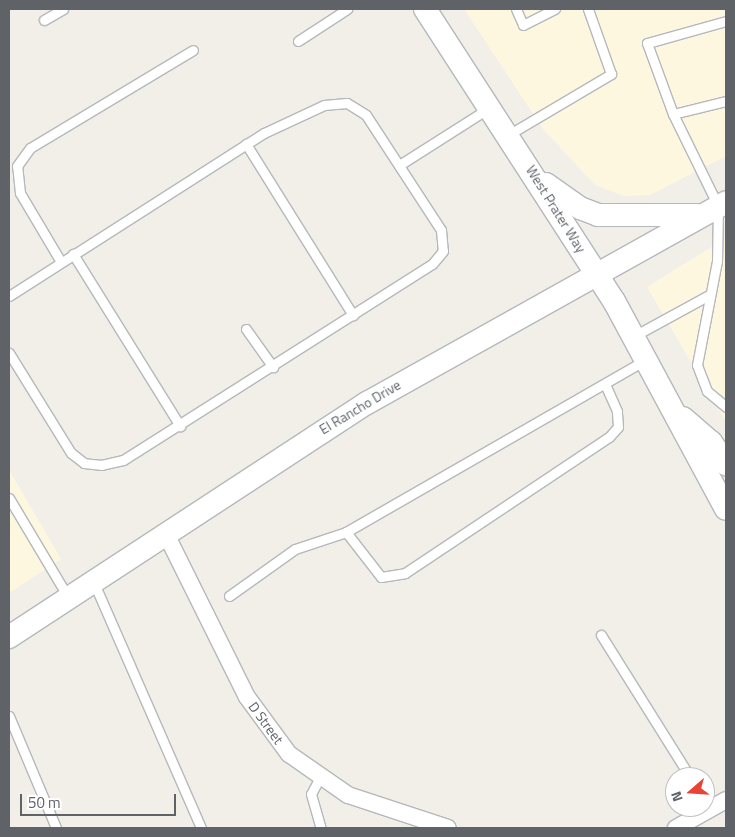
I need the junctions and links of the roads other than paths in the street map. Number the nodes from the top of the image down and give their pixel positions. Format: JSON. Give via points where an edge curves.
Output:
{"nodes":[{"id":1,"x":63,"y":9,"type":"edge"},
{"id":2,"x":348,"y":9,"type":"edge"},
{"id":3,"x":425,"y":9,"type":"edge"},
{"id":4,"x":516,"y":9,"type":"edge"},
{"id":5,"x":555,"y":9,"type":"edge"},
{"id":6,"x":588,"y":9,"type":"edge"},
{"id":7,"x":44,"y":20,"type":"dead end"},
{"id":8,"x":726,"y":21,"type":"edge"},
{"id":9,"x":298,"y":42,"type":"dead end"},
{"id":10,"x":193,"y":50,"type":"dead end"},
{"id":11,"x":726,"y":102,"type":"edge"},
{"id":12,"x":489,"y":108,"type":"junction"},
{"id":13,"x":673,"y":114,"type":"junction"},
{"id":14,"x":507,"y":136,"type":"junction"},
{"id":15,"x":246,"y":144,"type":"junction"},
{"id":16,"x":401,"y":164,"type":"junction"},
{"id":17,"x":13,"y":167,"type":"edge"},
{"id":18,"x":536,"y":176,"type":"junction"},
{"id":19,"x":715,"y":207,"type":"edge"},
{"id":20,"x":722,"y":247,"type":"edge"},
{"id":21,"x":74,"y":254,"type":"junction"},
{"id":22,"x":60,"y":262,"type":"junction"},
{"id":23,"x":596,"y":272,"type":"junction"},
{"id":24,"x":9,"y":296,"type":"edge"},
{"id":25,"x":709,"y":296,"type":"junction"},
{"id":26,"x":353,"y":315,"type":"junction"},
{"id":27,"x":246,"y":329,"type":"dead end"},
{"id":28,"x":634,"y":336,"type":"junction"},
{"id":29,"x":9,"y":353,"type":"edge"},
{"id":30,"x":647,"y":359,"type":"junction"},
{"id":31,"x":273,"y":366,"type":"junction"},
{"id":32,"x":605,"y":384,"type":"junction"},
{"id":33,"x":726,"y":407,"type":"edge"},
{"id":34,"x":678,"y":414,"type":"junction"},
{"id":35,"x":180,"y":426,"type":"junction"},
{"id":36,"x":726,"y":464,"type":"edge"},
{"id":37,"x":9,"y":498,"type":"edge"},
{"id":38,"x":726,"y":509,"type":"edge"},
{"id":39,"x":165,"y":532,"type":"junction"},
{"id":40,"x":346,"y":532,"type":"junction"},
{"id":41,"x":92,"y":580,"type":"junction"},
{"id":42,"x":229,"y":596,"type":"dead end"},
{"id":43,"x":68,"y":597,"type":"junction"},
{"id":44,"x":601,"y":635,"type":"dead end"},
{"id":45,"x":9,"y":637,"type":"edge"},
{"id":46,"x":9,"y":716,"type":"edge"},
{"id":47,"x":684,"y":767,"type":"edge"},
{"id":48,"x":319,"y":779,"type":"junction"},
{"id":49,"x":691,"y":817,"type":"edge"},
{"id":50,"x":56,"y":828,"type":"edge"},
{"id":51,"x":201,"y":828,"type":"edge"},
{"id":52,"x":322,"y":828,"type":"edge"},
{"id":53,"x":448,"y":828,"type":"edge"},
{"id":54,"x":676,"y":828,"type":"edge"}],
"edges":[{"from":1,"to":7,"type":"lane"},
{"from":2,"to":9,"type":"lane"},
{"from":3,"to":12,"type":"main road","name":"West Prater Way"},
{"from":4,"to":5,"type":"lane","via":[[523,25]]},
{"from":6,"to":14,"type":"lane","via":[[611,74]]},
{"from":8,"to":13,"type":"lane","via":[[647,43]]},
{"from":10,"to":17,"type":"lane","via":[[30,148]]},
{"from":11,"to":13,"type":"lane"},
{"from":12,"to":14,"type":"main road","name":"West Prater Way"},
{"from":12,"to":16,"type":"lane"},
{"from":13,"to":19,"type":"lane"},
{"from":14,"to":18,"type":"main road","name":"West Prater Way"},
{"from":15,"to":16,"type":"lane","via":[[324,105],[347,103],[366,116]]},
{"from":15,"to":21,"type":"lane"},
{"from":15,"to":26,"type":"lane"},
{"from":16,"to":26,"type":"lane","via":[[441,230],[443,251],[432,264]]},
{"from":17,"to":22,"type":"lane","via":[[20,193]]},
{"from":18,"to":19,"type":"main road","via":[[580,208],[598,216]]},
{"from":18,"to":23,"type":"main road","name":"West Prater Way"},
{"from":19,"to":20,"type":"lane"},
{"from":19,"to":23,"type":"main road","name":"El Rancho Drive"},
{"from":20,"to":25,"type":"lane"},
{"from":21,"to":22,"type":"lane"},
{"from":21,"to":35,"type":"lane"},
{"from":22,"to":24,"type":"lane"},
{"from":23,"to":28,"type":"main road","name":"West Prater Way"},
{"from":23,"to":39,"type":"main road","name":"El Rancho Drive","via":[[367,403]]},
{"from":25,"to":28,"type":"lane"},
{"from":25,"to":33,"type":"lane","via":[[698,374],[714,399]]},
{"from":26,"to":31,"type":"lane"},
{"from":27,"to":31,"type":"lane"},
{"from":28,"to":30,"type":"main road","name":"West Prater Way"},
{"from":29,"to":35,"type":"lane","via":[[71,453],[84,463],[102,466],[123,460]]},
{"from":30,"to":32,"type":"lane"},
{"from":30,"to":34,"type":"main road","name":"West Prater Way"},
{"from":31,"to":35,"type":"lane"},
{"from":32,"to":40,"type":"lane","via":[[539,417]]},
{"from":32,"to":40,"type":"lane","via":[[617,411],[618,427],[609,437],[405,573],[381,577]]},
{"from":34,"to":36,"type":"main road","name":"West Prater Way","via":[[711,442]]},
{"from":34,"to":38,"type":"main road","name":"West Prater Way"},
{"from":37,"to":43,"type":"lane"},
{"from":39,"to":41,"type":"main road","name":"El Rancho Drive"},
{"from":39,"to":48,"type":"street","name":"D Street","via":[[248,697],[289,754]]},
{"from":40,"to":42,"type":"lane","via":[[296,549]]},
{"from":41,"to":43,"type":"main road","name":"El Rancho Drive"},
{"from":41,"to":51,"type":"lane"},
{"from":43,"to":45,"type":"main road","name":"El Rancho Drive"},
{"from":44,"to":47,"type":"lane"},
{"from":46,"to":50,"type":"lane"},
{"from":48,"to":52,"type":"lane","via":[[311,794]]},
{"from":48,"to":53,"type":"street","name":"D Street","via":[[368,803]]},
{"from":49,"to":54,"type":"street"}]}
